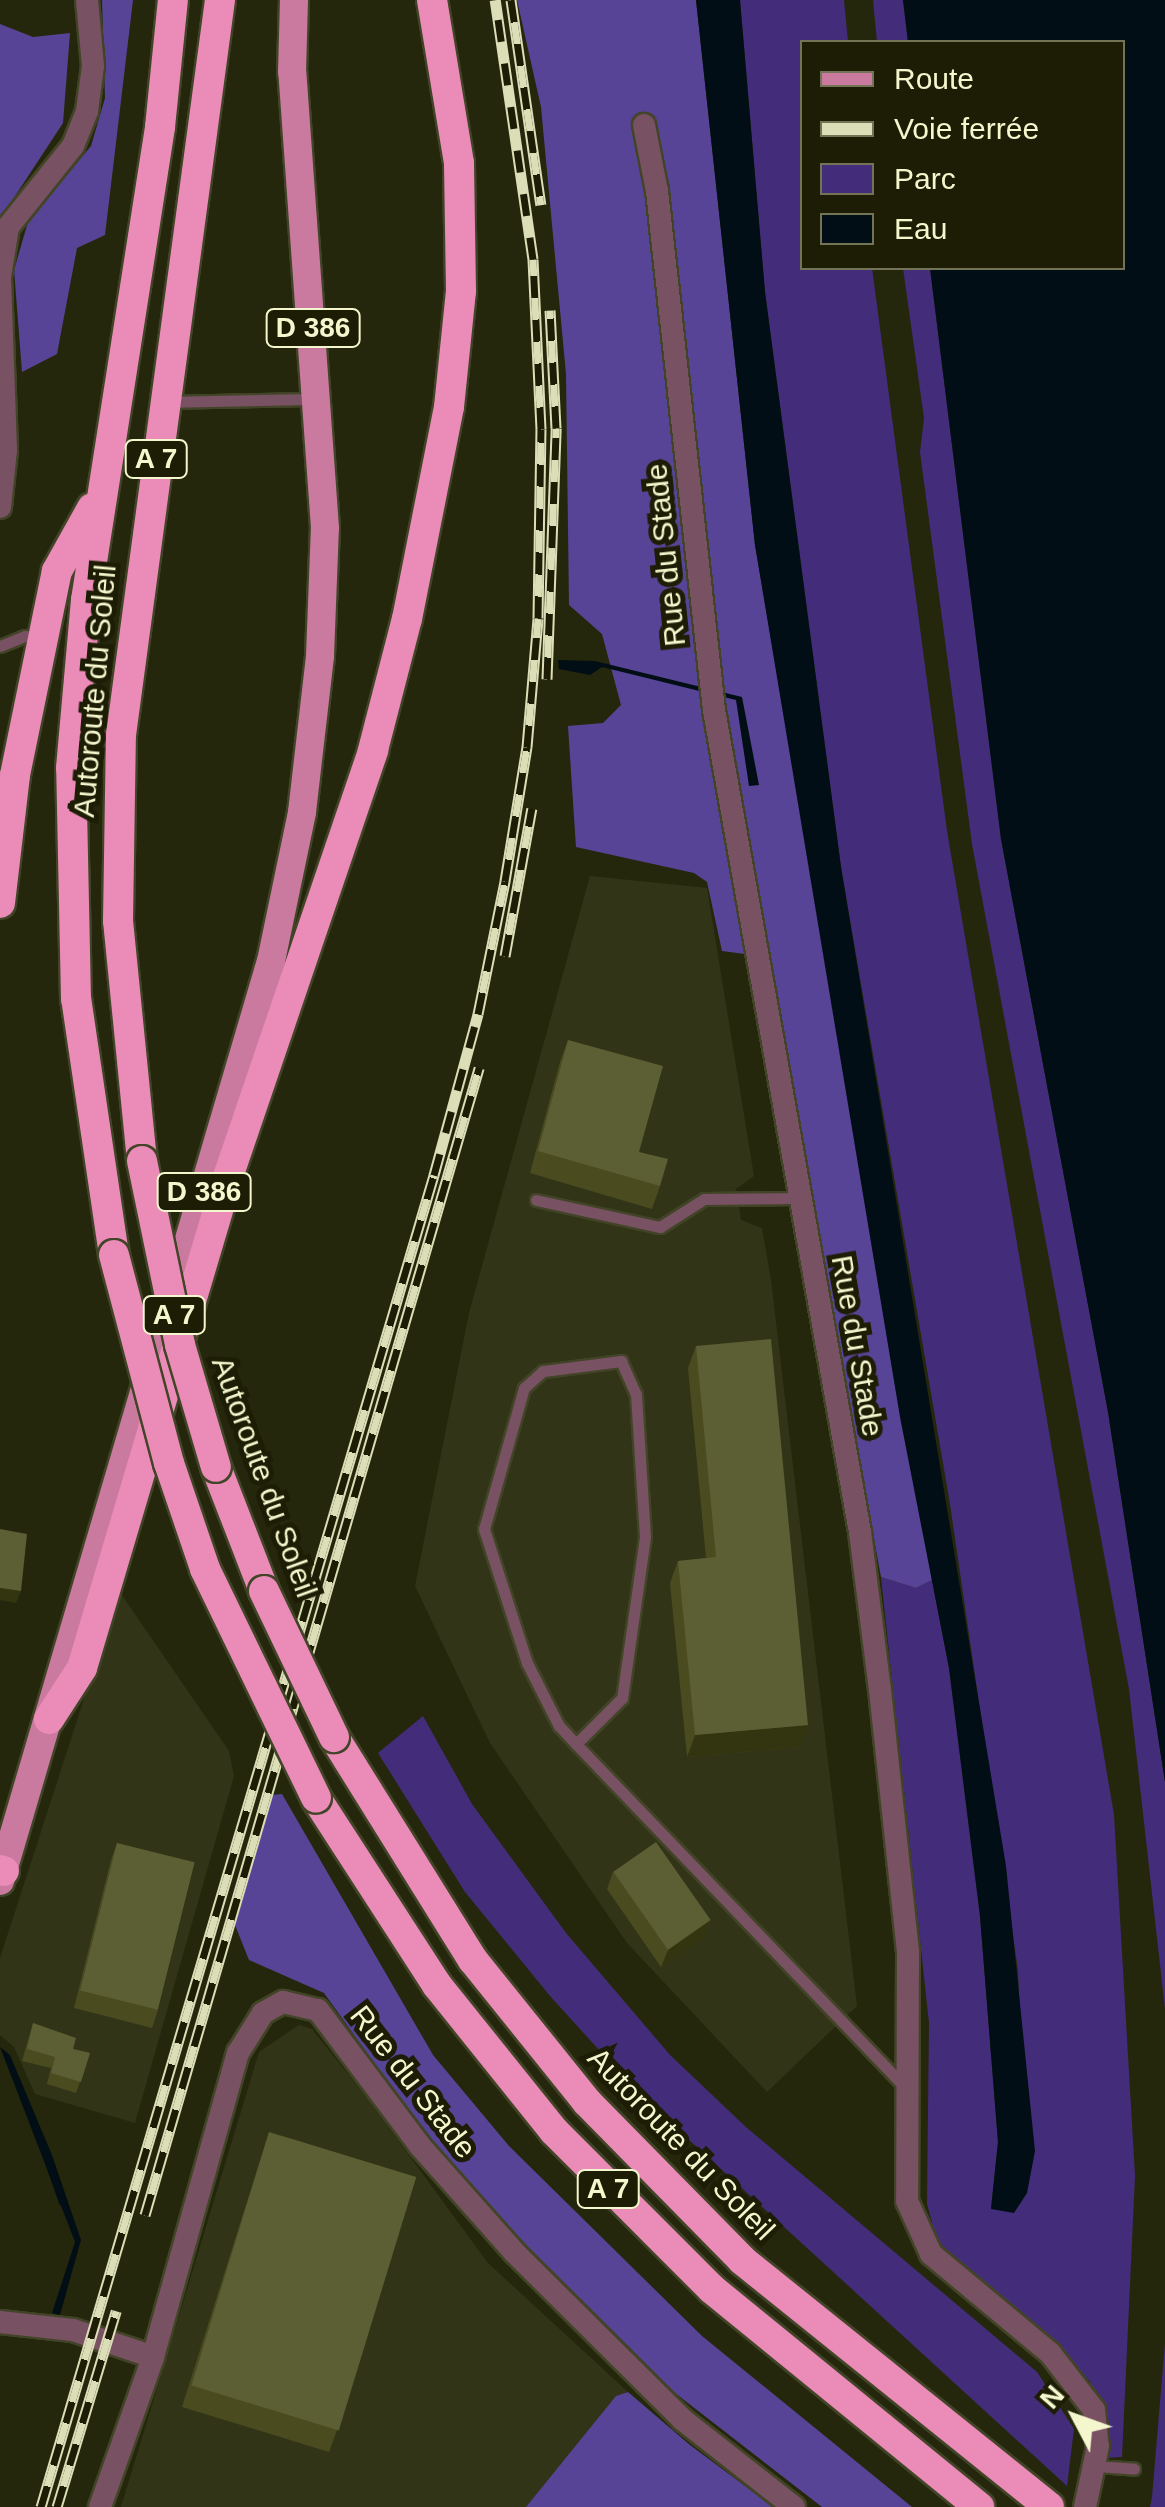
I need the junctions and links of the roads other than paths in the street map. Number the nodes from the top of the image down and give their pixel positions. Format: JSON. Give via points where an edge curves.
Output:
{"nodes":[{"id":1,"x":87,"y":0,"type":"edge"},
{"id":2,"x":174,"y":0,"type":"edge"},
{"id":3,"x":220,"y":0,"type":"edge"},
{"id":4,"x":294,"y":0,"type":"edge"},
{"id":5,"x":432,"y":0,"type":"edge"},
{"id":6,"x":644,"y":125,"type":"dead end"},
{"id":7,"x":320,"y":400,"type":"junction"},
{"id":8,"x":165,"y":402,"type":"junction"},
{"id":9,"x":101,"y":493,"type":"junction"},
{"id":10,"x":0,"y":507,"type":"edge"},
{"id":11,"x":43,"y":638,"type":"junction"},
{"id":12,"x":0,"y":646,"type":"edge"},
{"id":13,"x":0,"y":903,"type":"edge"},
{"id":14,"x":800,"y":1198,"type":"junction"},
{"id":15,"x":536,"y":1200,"type":"dead end"},
{"id":16,"x":49,"y":1719,"type":"junction"},
{"id":17,"x":576,"y":1744,"type":"junction"},
{"id":18,"x":1,"y":1874,"type":"edge"},
{"id":19,"x":908,"y":2089,"type":"junction"},
{"id":20,"x":0,"y":2322,"type":"edge"},
{"id":21,"x":153,"y":2357,"type":"junction"},
{"id":22,"x":1095,"y":2466,"type":"junction"},
{"id":23,"x":1134,"y":2469,"type":"dead end"},
{"id":24,"x":100,"y":2507,"type":"edge"},
{"id":25,"x":794,"y":2507,"type":"edge"},
{"id":26,"x":978,"y":2507,"type":"edge"},
{"id":27,"x":1049,"y":2507,"type":"edge"},
{"id":28,"x":1084,"y":2507,"type":"edge"}],
"edges":[{"from":1,"to":10,"type":"street","via":[[93,66],[87,111],[72,146],[8,227],[0,277],[6,450]]},
{"from":2,"to":9,"type":"highway","name":"Autoroute du Soleil","number":"A 7"},
{"from":3,"to":8,"type":"highway","name":"Autoroute du Soleil","number":"A 7"},
{"from":4,"to":7,"type":"main road","number":"D 386","via":[[292,72]]},
{"from":5,"to":16,"type":"highway","via":[[458,163],[461,291],[450,407],[408,619],[374,750],[228,1176],[82,1668]]},
{"from":6,"to":14,"type":"street","name":"Rue du Stade","via":[[657,191],[714,710]]},
{"from":7,"to":8,"type":"lane"},
{"from":7,"to":16,"type":"main road","number":"D 386","via":[[320,656],[302,812],[270,961]]},
{"from":8,"to":27,"type":"highway","name":"Autoroute du Soleil","number":"A 7","bridge":true,"via":[[135,605],[118,820],[123,1010],[142,1161],[180,1345],[216,1467],[264,1591],[334,1738],[473,1960],[587,2102],[742,2260]]},
{"from":9,"to":11,"type":"highway","via":[[57,571]]},
{"from":9,"to":26,"type":"highway","name":"Autoroute du Soleil","number":"A 7","bridge":true,"via":[[75,698],[70,918],[89,1122],[114,1255],[169,1464],[205,1569],[316,1798],[437,1986],[567,2145],[712,2289]]},
{"from":11,"to":12,"type":"lane"},
{"from":11,"to":13,"type":"highway","via":[[15,775]]},
{"from":14,"to":15,"type":"lane","via":[[704,1199],[660,1228]]},
{"from":14,"to":19,"type":"street","name":"Rue du Stade","via":[[880,1690],[908,1953]]},
{"from":16,"to":18,"type":"main road","number":"D 386"},
{"from":17,"to":17,"type":"lane","via":[[559,1726],[527,1663],[484,1529],[524,1388],[543,1371],[621,1361],[636,1394],[645,1537],[622,1698]]},
{"from":17,"to":19,"type":"lane"},
{"from":19,"to":22,"type":"street","name":"Rue du Stade","via":[[904,2176],[914,2225],[957,2280],[1050,2353],[1076,2382],[1094,2410]]},
{"from":20,"to":21,"type":"street","via":[[73,2330]]},
{"from":21,"to":24,"type":"street","name":"Rue du Stade"},
{"from":21,"to":25,"type":"street","name":"Rue du Stade","via":[[238,2053],[263,2013],[283,2002],[300,2003],[332,2025],[420,2146],[514,2252],[683,2420]]},
{"from":22,"to":23,"type":"lane"},
{"from":22,"to":28,"type":"street","name":"Rue du Stade"}]}
